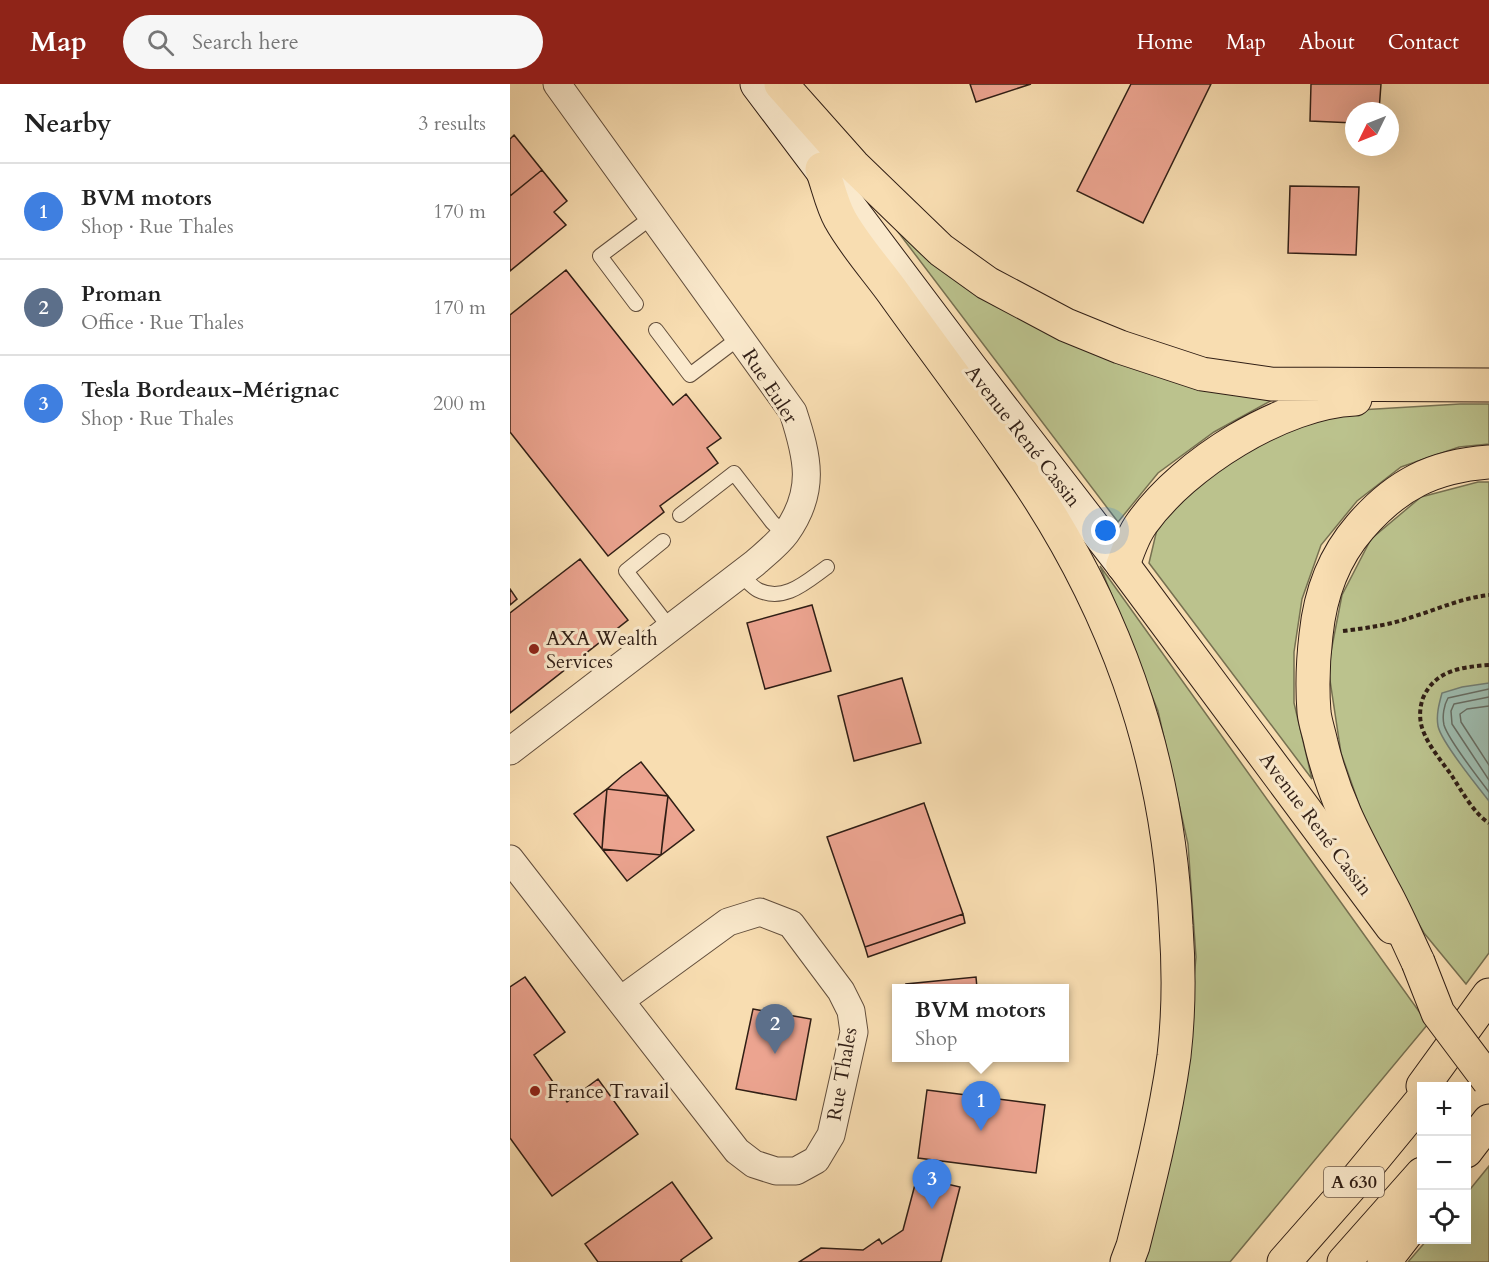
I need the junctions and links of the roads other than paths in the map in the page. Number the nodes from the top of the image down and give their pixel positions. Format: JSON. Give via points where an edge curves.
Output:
{"nodes":[{"id":1,"x":557,"y":84,"type":"edge"},
{"id":2,"x":757,"y":84,"type":"edge"},
{"id":3,"x":782,"y":84,"type":"edge"},
{"id":4,"x":822,"y":169,"type":"junction"},
{"id":5,"x":652,"y":217,"type":"junction"},
{"id":6,"x":636,"y":304,"type":"dead end"},
{"id":7,"x":656,"y":330,"type":"dead end"},
{"id":8,"x":739,"y":338,"type":"junction"},
{"id":9,"x":1489,"y":385,"type":"edge"},
{"id":10,"x":1489,"y":399,"type":"edge"},
{"id":11,"x":1489,"y":462,"type":"edge"},
{"id":12,"x":680,"y":516,"type":"dead end"},
{"id":13,"x":785,"y":535,"type":"junction"},
{"id":14,"x":663,"y":541,"type":"dead end"},
{"id":15,"x":1123,"y":565,"type":"junction"},
{"id":16,"x":827,"y":567,"type":"dead end"},
{"id":17,"x":740,"y":575,"type":"junction"},
{"id":18,"x":670,"y":628,"type":"junction"},
{"id":19,"x":510,"y":751,"type":"edge"},
{"id":20,"x":510,"y":859,"type":"edge"},
{"id":21,"x":1418,"y":962,"type":"junction"},
{"id":22,"x":1489,"y":995,"type":"edge"},
{"id":23,"x":621,"y":1000,"type":"junction"},
{"id":24,"x":1489,"y":1018,"type":"edge"},
{"id":25,"x":1489,"y":1081,"type":"edge"},
{"id":26,"x":1426,"y":1082,"type":"edge"},
{"id":27,"x":1436,"y":1082,"type":"edge"},
{"id":28,"x":1417,"y":1095,"type":"edge"},
{"id":29,"x":1489,"y":1099,"type":"edge"},
{"id":30,"x":1417,"y":1106,"type":"edge"},
{"id":31,"x":1471,"y":1119,"type":"edge"},
{"id":32,"x":1489,"y":1121,"type":"edge"},
{"id":33,"x":1471,"y":1146,"type":"edge"},
{"id":34,"x":1357,"y":1179,"type":"junction"},
{"id":35,"x":1417,"y":1180,"type":"edge"},
{"id":36,"x":1417,"y":1219,"type":"edge"},
{"id":37,"x":1127,"y":1262,"type":"edge"},
{"id":38,"x":1284,"y":1262,"type":"edge"},
{"id":39,"x":1344,"y":1262,"type":"edge"},
{"id":40,"x":1384,"y":1262,"type":"edge"}],
"edges":[{"from":1,"to":5,"type":"street","name":"Rue Euler"},
{"from":2,"to":4,"type":"main road","name":"Avenue René Cassin"},
{"from":3,"to":9,"type":"main road","via":[[853,165],[941,250],[987,283],[1066,325],[1202,374],[1271,384]]},
{"from":4,"to":15,"type":"main road","name":"Avenue René Cassin"},
{"from":4,"to":37,"type":"main road","via":[[839,219],[1013,458],[1088,580],[1124,661],[1149,740],[1167,826],[1175,890],[1178,974],[1174,1053],[1160,1135]]},
{"from":5,"to":6,"type":"lane","via":[[600,256]]},
{"from":5,"to":8,"type":"street","name":"Rue Euler"},
{"from":7,"to":8,"type":"lane","via":[[690,375]]},
{"from":8,"to":13,"type":"street","name":"Rue Euler","via":[[793,412],[800,434],[808,471],[801,507]]},
{"from":10,"to":15,"type":"main road","via":[[1338,400],[1280,417],[1229,445],[1187,475],[1140,525]]},
{"from":11,"to":21,"type":"main road","via":[[1433,472],[1378,506],[1351,537],[1331,570],[1318,612],[1312,662],[1314,714],[1328,775],[1342,812]]},
{"from":12,"to":13,"type":"lane","via":[[734,473]]},
{"from":13,"to":17,"type":"street","name":"Rue Euler"},
{"from":14,"to":18,"type":"lane","via":[[626,571]]},
{"from":15,"to":21,"type":"main road","name":"Avenue René Cassin"},
{"from":16,"to":17,"type":"lane","via":[[795,590],[777,594],[758,590]]},
{"from":17,"to":18,"type":"street","name":"Rue Euler"},
{"from":18,"to":19,"type":"street","name":"Rue Euler"},
{"from":20,"to":23,"type":"street","name":"Rue Thales"},
{"from":21,"to":25,"type":"main road","bridge":true,"via":[[1438,1013]]},
{"from":22,"to":26,"type":"main road"},
{"from":23,"to":23,"type":"street","name":"Rue Thales","via":[[747,1159],[776,1171],[796,1171],[816,1160],[831,1135],[854,1032],[851,1011],[841,991],[791,924],[760,912],[728,922]]},
{"from":24,"to":27,"type":"main road"},
{"from":28,"to":34,"type":"main road"},
{"from":29,"to":31,"type":"main road"},
{"from":30,"to":34,"type":"main road","number":"A 630"},
{"from":32,"to":33,"type":"main road"},
{"from":34,"to":38,"type":"main road","number":"A 630"},
{"from":35,"to":39,"type":"main road","number":"A 630"},
{"from":36,"to":40,"type":"main road"}]}
